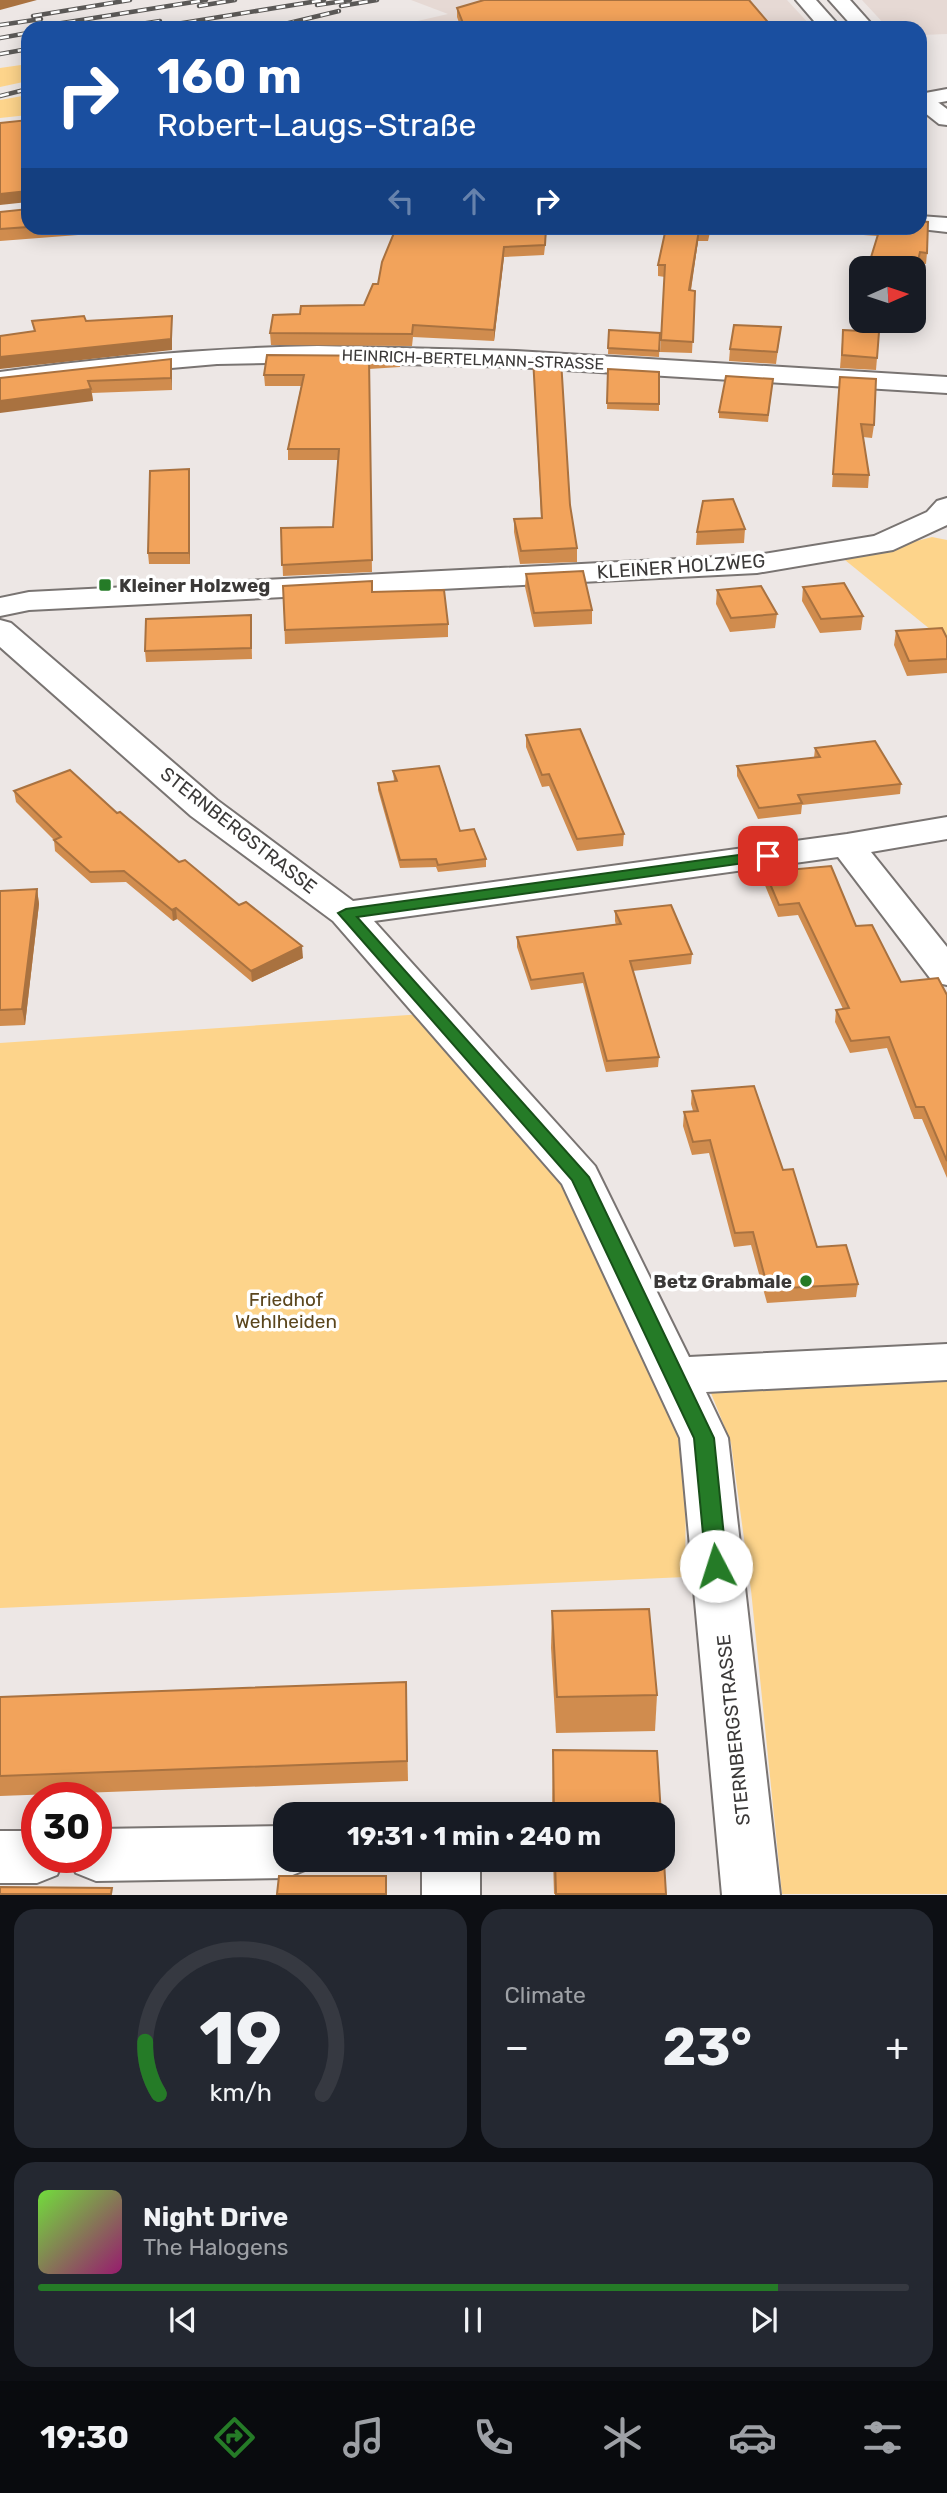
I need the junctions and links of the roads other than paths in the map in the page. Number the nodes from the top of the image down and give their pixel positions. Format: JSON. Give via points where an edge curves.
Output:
{"nodes":[{"id":1,"x":806,"y":0,"type":"edge"},
{"id":2,"x":839,"y":0,"type":"edge"},
{"id":3,"x":825,"y":21,"type":"edge"},
{"id":4,"x":859,"y":21,"type":"edge"},
{"id":5,"x":947,"y":94,"type":"edge"},
{"id":6,"x":927,"y":98,"type":"edge"},
{"id":7,"x":927,"y":104,"type":"edge"},
{"id":8,"x":947,"y":119,"type":"edge"},
{"id":9,"x":927,"y":224,"type":"edge"},
{"id":10,"x":947,"y":225,"type":"edge"},
{"id":11,"x":0,"y":380,"type":"edge"},
{"id":12,"x":947,"y":385,"type":"edge"},
{"id":13,"x":944,"y":517,"type":"edge"},
{"id":14,"x":0,"y":607,"type":"edge"},
{"id":15,"x":0,"y":630,"type":"edge"},
{"id":16,"x":947,"y":828,"type":"edge"},
{"id":17,"x":847,"y":845,"type":"junction"},
{"id":18,"x":346,"y":913,"type":"junction"},
{"id":19,"x":947,"y":973,"type":"edge"},
{"id":20,"x":947,"y":1362,"type":"edge"},
{"id":21,"x":676,"y":1376,"type":"junction"},
{"id":22,"x":273,"y":1852,"type":"edge"},
{"id":23,"x":112,"y":1855,"type":"edge"},
{"id":24,"x":0,"y":1857,"type":"edge"},
{"id":25,"x":21,"y":1857,"type":"edge"},
{"id":26,"x":452,"y":1872,"type":"edge"},
{"id":27,"x":451,"y":1895,"type":"edge"},
{"id":28,"x":751,"y":1895,"type":"edge"}],
"edges":[{"from":1,"to":3,"type":"street"},
{"from":2,"to":4,"type":"street"},
{"from":5,"to":6,"type":"street"},
{"from":7,"to":8,"type":"street"},
{"from":9,"to":10,"type":"street"},
{"from":11,"to":12,"type":"street","name":"HEINRICH-BERTELMANN-STRASSE","via":[[217,356],[318,354],[541,361]]},
{"from":13,"to":14,"type":"street","name":"KLEINER HOLZWEG","via":[[882,544],[757,564],[29,601]]},
{"from":15,"to":18,"type":"street","name":"STERNBERGSTRASSE","via":[[204,808]]},
{"from":16,"to":17,"type":"street"},
{"from":17,"to":18,"type":"street"},
{"from":17,"to":19,"type":"street"},
{"from":18,"to":21,"type":"street","name":"STERNBERGSTRASSE","via":[[580,1177]]},
{"from":20,"to":21,"type":"street"},
{"from":21,"to":28,"type":"street","name":"STERNBERGSTRASSE","via":[[704,1438]]},
{"from":22,"to":23,"type":"street"},
{"from":24,"to":25,"type":"street"},
{"from":26,"to":27,"type":"street"}]}
